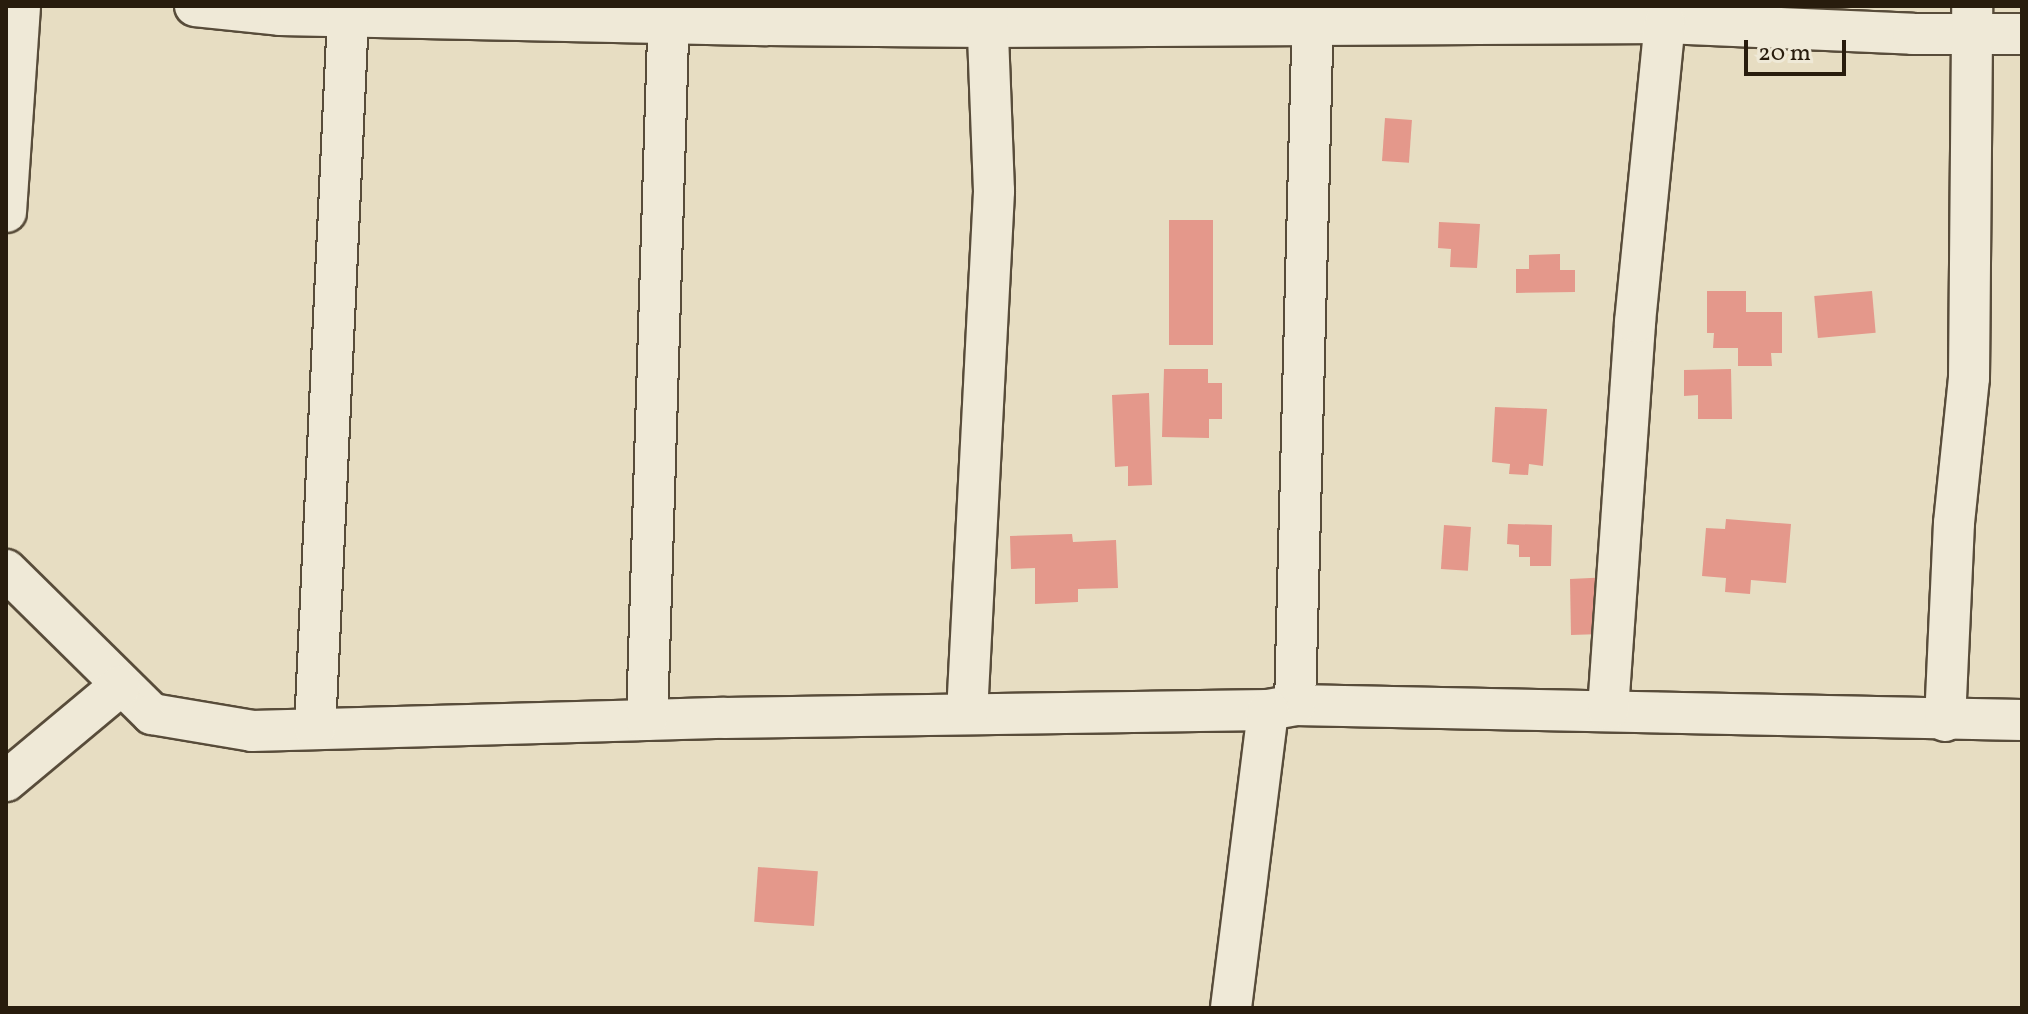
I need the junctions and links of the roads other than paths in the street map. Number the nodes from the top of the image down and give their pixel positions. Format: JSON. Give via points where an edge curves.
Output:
{"nodes":[{"id":1,"x":20,"y":6,"type":"edge"},
{"id":2,"x":195,"y":6,"type":"edge"},
{"id":3,"x":669,"y":14,"type":"edge"},
{"id":4,"x":1313,"y":15,"type":"edge"},
{"id":5,"x":348,"y":16,"type":"junction"},
{"id":6,"x":987,"y":17,"type":"edge"},
{"id":7,"x":1651,"y":18,"type":"edge"},
{"id":8,"x":1971,"y":20,"type":"edge"},
{"id":9,"x":2022,"y":34,"type":"edge"},
{"id":10,"x":6,"y":212,"type":"edge"},
{"id":11,"x":6,"y":570,"type":"edge"},
{"id":12,"x":120,"y":686,"type":"junction"},
{"id":13,"x":1281,"y":707,"type":"junction"},
{"id":14,"x":1608,"y":710,"type":"junction"},
{"id":15,"x":967,"y":714,"type":"junction"},
{"id":16,"x":647,"y":720,"type":"junction"},
{"id":17,"x":2022,"y":720,"type":"edge"},
{"id":18,"x":1945,"y":721,"type":"junction"},
{"id":19,"x":315,"y":729,"type":"junction"},
{"id":20,"x":6,"y":781,"type":"edge"},
{"id":21,"x":1231,"y":1008,"type":"edge"}],
"edges":[{"from":1,"to":10,"type":"street"},
{"from":2,"to":5,"type":"street"},
{"from":3,"to":5,"type":"street"},
{"from":3,"to":6,"type":"street"},
{"from":3,"to":16,"type":"street"},
{"from":4,"to":6,"type":"street"},
{"from":4,"to":7,"type":"street"},
{"from":4,"to":13,"type":"street"},
{"from":5,"to":19,"type":"street"},
{"from":6,"to":15,"type":"street","via":[[994,191]]},
{"from":7,"to":8,"type":"street"},
{"from":7,"to":14,"type":"street"},
{"from":8,"to":9,"type":"street"},
{"from":8,"to":18,"type":"street","via":[[1969,378],[1954,523]]},
{"from":11,"to":12,"type":"street"},
{"from":12,"to":19,"type":"street","via":[[152,714],[252,731]]},
{"from":12,"to":20,"type":"street"},
{"from":13,"to":14,"type":"street"},
{"from":13,"to":15,"type":"street"},
{"from":13,"to":21,"type":"street"},
{"from":14,"to":18,"type":"street"},
{"from":15,"to":16,"type":"street"},
{"from":16,"to":19,"type":"street"},
{"from":17,"to":18,"type":"street"}]}
